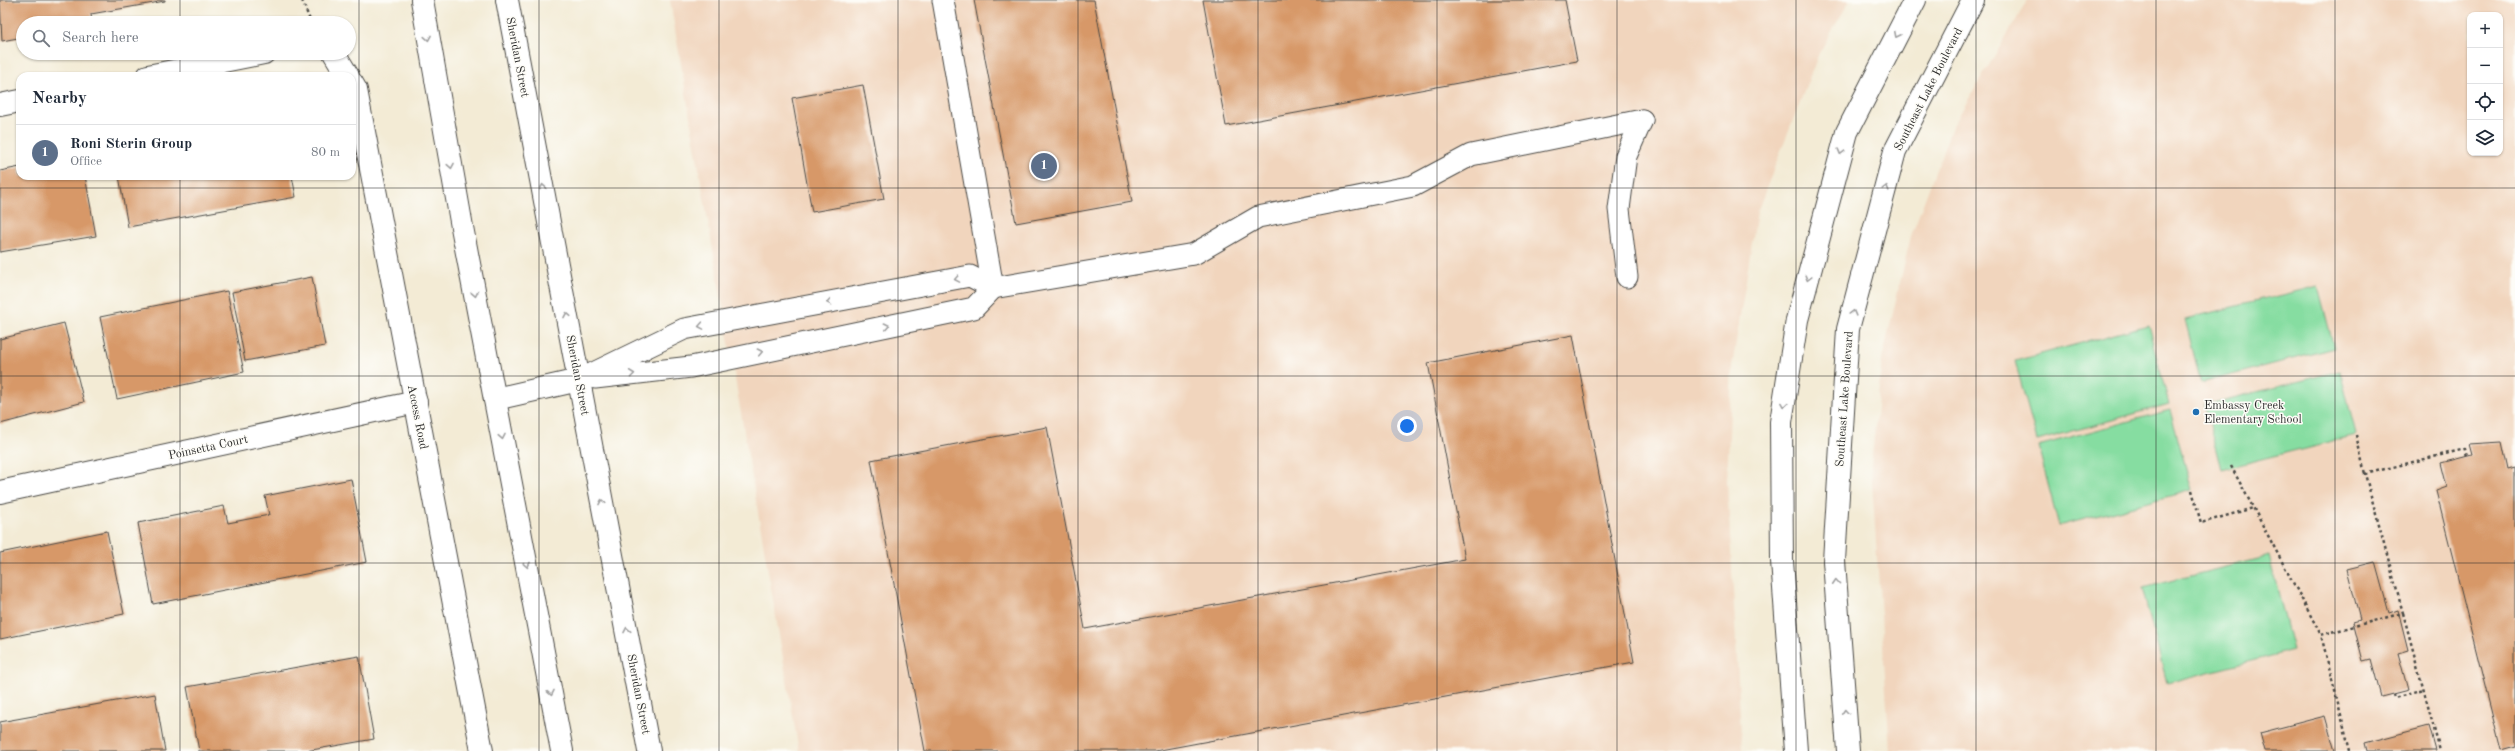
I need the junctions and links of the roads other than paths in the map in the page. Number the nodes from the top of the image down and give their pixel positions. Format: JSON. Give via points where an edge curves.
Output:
{"nodes":[{"id":1,"x":422,"y":0,"type":"edge"},
{"id":2,"x":507,"y":0,"type":"edge"},
{"id":3,"x":943,"y":0,"type":"edge"},
{"id":4,"x":1915,"y":0,"type":"edge"},
{"id":5,"x":1973,"y":0,"type":"edge"},
{"id":6,"x":229,"y":60,"type":"edge"},
{"id":7,"x":338,"y":60,"type":"edge"},
{"id":8,"x":168,"y":72,"type":"edge"},
{"id":9,"x":346,"y":72,"type":"edge"},
{"id":10,"x":356,"y":90,"type":"edge"},
{"id":11,"x":16,"y":102,"type":"edge"},
{"id":12,"x":0,"y":105,"type":"edge"},
{"id":13,"x":1627,"y":277,"type":"dead end"},
{"id":14,"x":993,"y":288,"type":"junction"},
{"id":15,"x":579,"y":380,"type":"junction"},
{"id":16,"x":495,"y":399,"type":"junction"},
{"id":17,"x":416,"y":402,"type":"junction"},
{"id":18,"x":0,"y":492,"type":"edge"},
{"id":19,"x":482,"y":751,"type":"edge"},
{"id":20,"x":562,"y":751,"type":"edge"},
{"id":21,"x":650,"y":751,"type":"edge"},
{"id":22,"x":1796,"y":751,"type":"edge"},
{"id":23,"x":1848,"y":751,"type":"edge"}],
"edges":[{"from":1,"to":16,"type":"street","one_way":true},
{"from":15,"to":2,"type":"street","name":"Sheridan Street","one_way":true},
{"from":3,"to":14,"type":"lane"},
{"from":4,"to":22,"type":"street","one_way":true,"via":[[1847,132],[1797,320],[1781,422],[1782,561]]},
{"from":23,"to":5,"type":"street","name":"Southeast Lake Boulevard","one_way":true,"via":[[1834,561],[1848,329],[1895,151]]},
{"from":6,"to":8,"type":"street"},
{"from":7,"to":9,"type":"street"},
{"from":10,"to":17,"type":"street","name":"Access Road"},
{"from":11,"to":12,"type":"street"},
{"from":13,"to":14,"type":"lane","via":[[1619,209],[1626,156],[1642,120],[1471,155],[1413,186],[1258,217],[1194,254]]},
{"from":15,"to":14,"type":"lane","one_way":true,"via":[[691,366],[974,308]]},
{"from":14,"to":15,"type":"lane","one_way":true,"via":[[970,276],[684,329]]},
{"from":15,"to":16,"type":"street"},
{"from":21,"to":15,"type":"street","name":"Sheridan Street","one_way":true},
{"from":16,"to":20,"type":"street","one_way":true},
{"from":17,"to":18,"type":"street","name":"Poinsetta Court"},
{"from":17,"to":19,"type":"street","name":"Access Road"}]}
